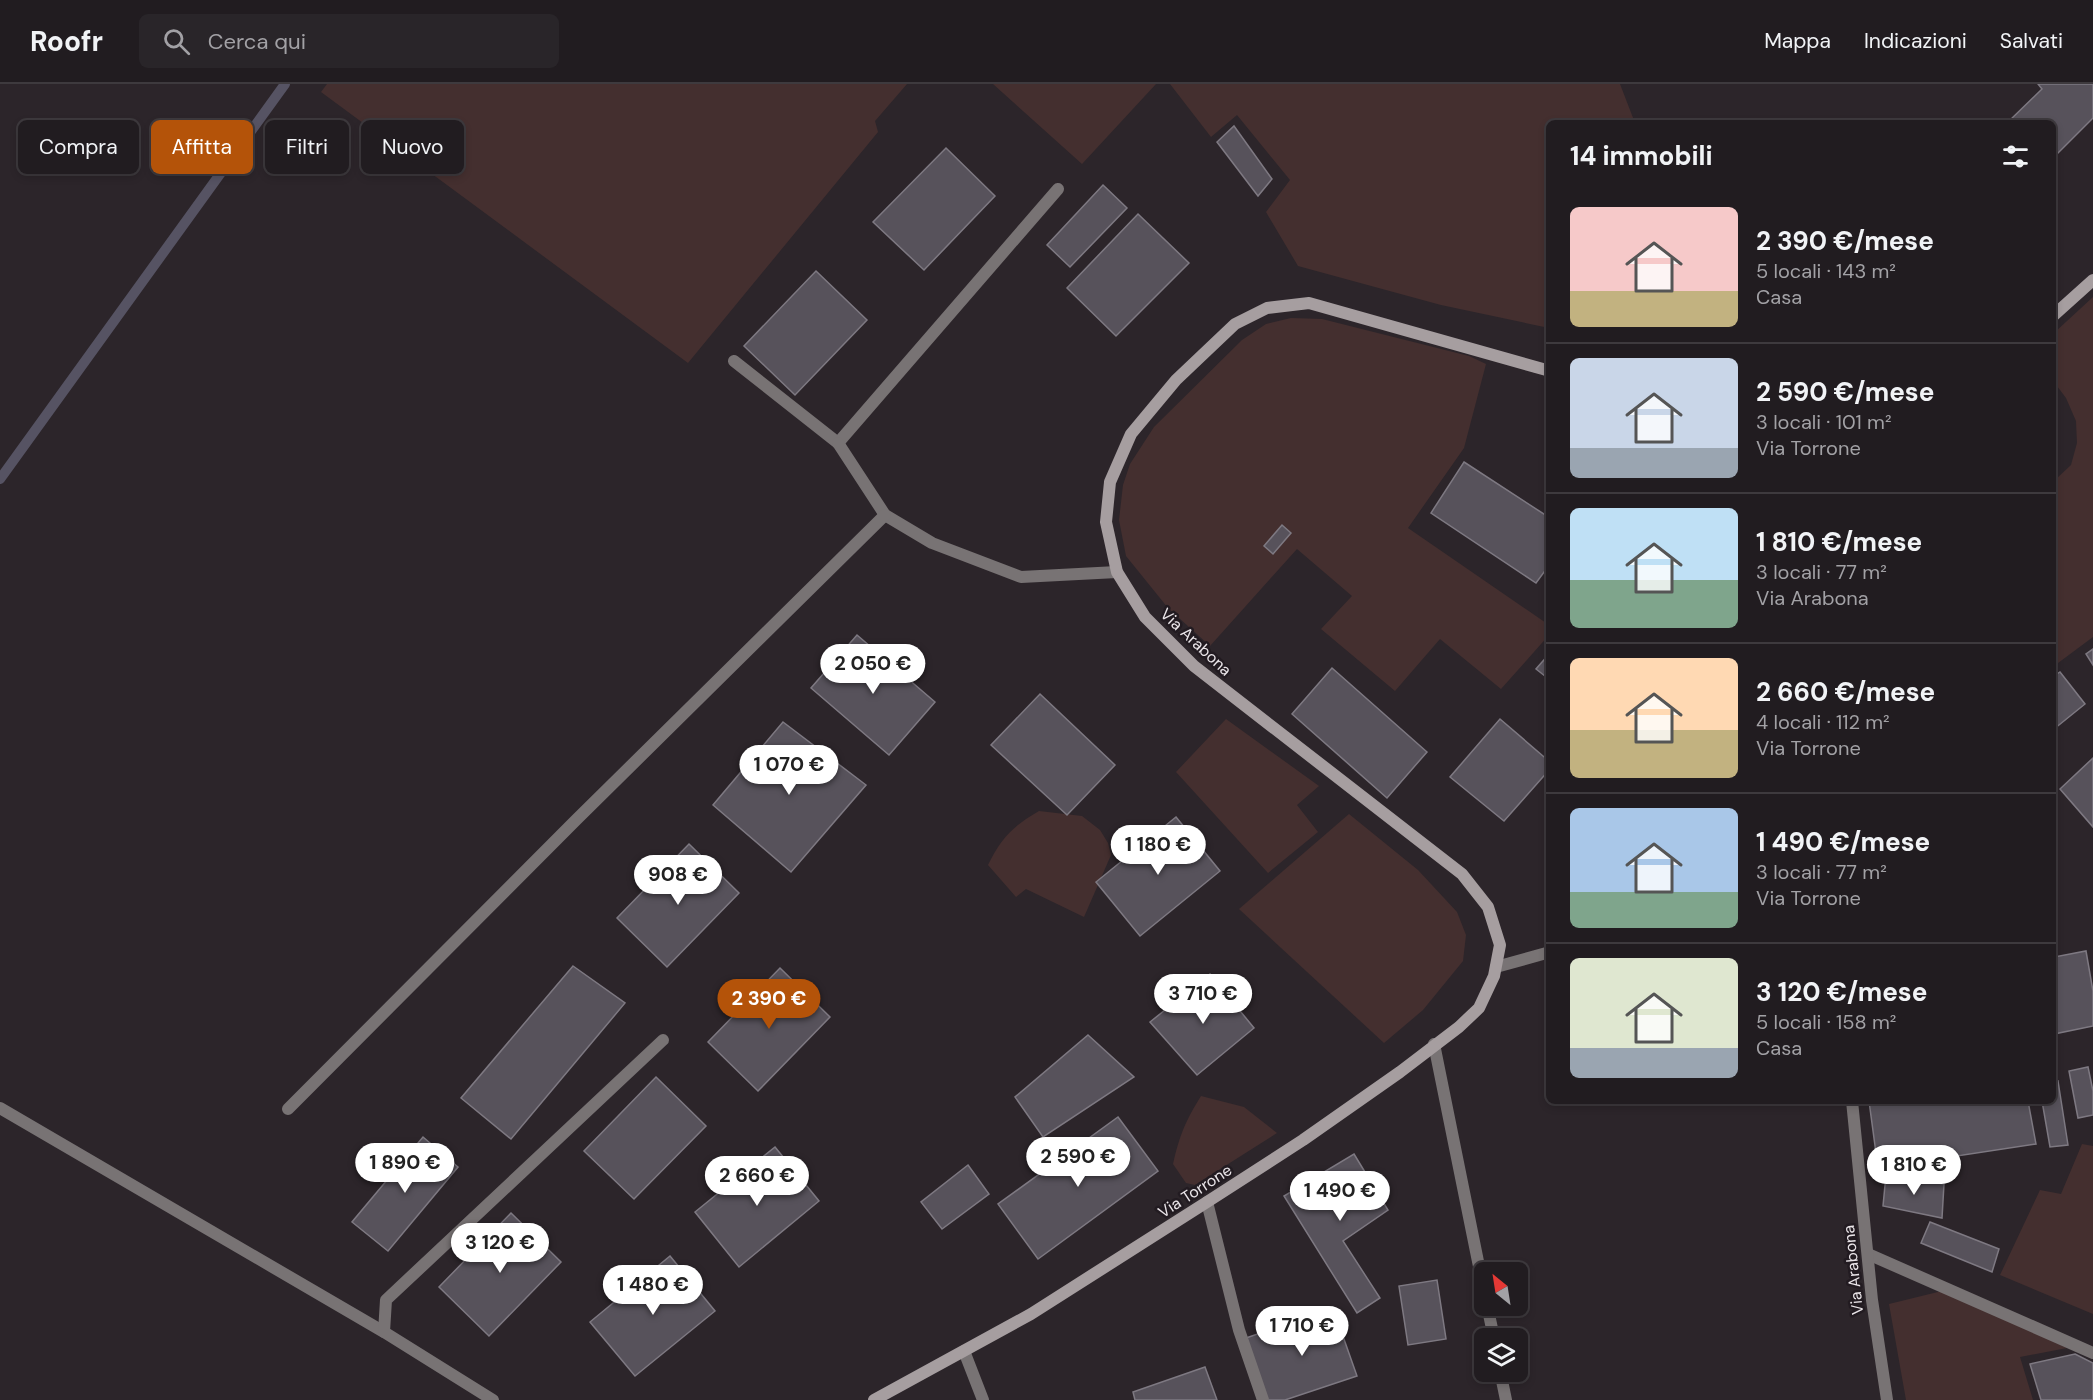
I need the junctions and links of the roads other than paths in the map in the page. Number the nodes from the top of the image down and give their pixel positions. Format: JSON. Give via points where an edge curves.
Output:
{"nodes":[{"id":1,"x":1058,"y":189,"type":"dead end"},
{"id":2,"x":2093,"y":280,"type":"edge"},
{"id":3,"x":2056,"y":313,"type":"edge"},
{"id":4,"x":734,"y":361,"type":"dead end"},
{"id":5,"x":1546,"y":369,"type":"edge"},
{"id":6,"x":838,"y":443,"type":"junction"},
{"id":7,"x":885,"y":515,"type":"junction"},
{"id":8,"x":1118,"y":572,"type":"junction"},
{"id":9,"x":1546,"y":953,"type":"edge"},
{"id":10,"x":1496,"y":967,"type":"junction"},
{"id":11,"x":663,"y":1040,"type":"dead end"},
{"id":12,"x":1434,"y":1044,"type":"junction"},
{"id":13,"x":1852,"y":1104,"type":"edge"},
{"id":14,"x":0,"y":1108,"type":"edge"},
{"id":15,"x":288,"y":1109,"type":"dead end"},
{"id":16,"x":1208,"y":1202,"type":"junction"},
{"id":17,"x":1868,"y":1254,"type":"junction"},
{"id":18,"x":1478,"y":1262,"type":"edge"},
{"id":19,"x":384,"y":1332,"type":"junction"},
{"id":20,"x":964,"y":1351,"type":"junction"},
{"id":21,"x":2093,"y":1353,"type":"edge"},
{"id":22,"x":1502,"y":1382,"type":"edge"},
{"id":23,"x":493,"y":1400,"type":"edge"},
{"id":24,"x":874,"y":1400,"type":"edge"},
{"id":25,"x":983,"y":1400,"type":"edge"},
{"id":26,"x":1263,"y":1400,"type":"edge"},
{"id":27,"x":1506,"y":1400,"type":"edge"},
{"id":28,"x":1887,"y":1400,"type":"edge"}],
"edges":[{"from":1,"to":6,"type":"street"},
{"from":2,"to":3,"type":"main road"},
{"from":4,"to":6,"type":"street"},
{"from":5,"to":8,"type":"main road","name":"Via Arabona","via":[[1309,303],[1267,308],[1235,324],[1176,380],[1131,434],[1110,482],[1106,522]]},
{"from":6,"to":7,"type":"street"},
{"from":7,"to":8,"type":"street","via":[[932,543],[1021,577]]},
{"from":7,"to":15,"type":"street"},
{"from":8,"to":10,"type":"main road","name":"Via Arabona","via":[[1145,617],[1194,666],[1462,874],[1488,907],[1500,945]]},
{"from":9,"to":10,"type":"street"},
{"from":10,"to":12,"type":"main road","name":"Via Torrone","via":[[1479,1008]]},
{"from":11,"to":19,"type":"street","via":[[386,1300]]},
{"from":12,"to":16,"type":"main road","name":"Via Torrone","via":[[1312,1134]]},
{"from":12,"to":18,"type":"street"},
{"from":13,"to":17,"type":"street","name":"Via Arabona"},
{"from":14,"to":19,"type":"street"},
{"from":16,"to":20,"type":"main road","name":"Via Torrone","via":[[1031,1314]]},
{"from":16,"to":26,"type":"street","via":[[1239,1330]]},
{"from":17,"to":21,"type":"street"},
{"from":17,"to":28,"type":"street","name":"Via Arabona"},
{"from":19,"to":23,"type":"street"},
{"from":20,"to":24,"type":"main road","name":"Via Torrone"},
{"from":20,"to":25,"type":"street"},
{"from":22,"to":27,"type":"street"}]}
